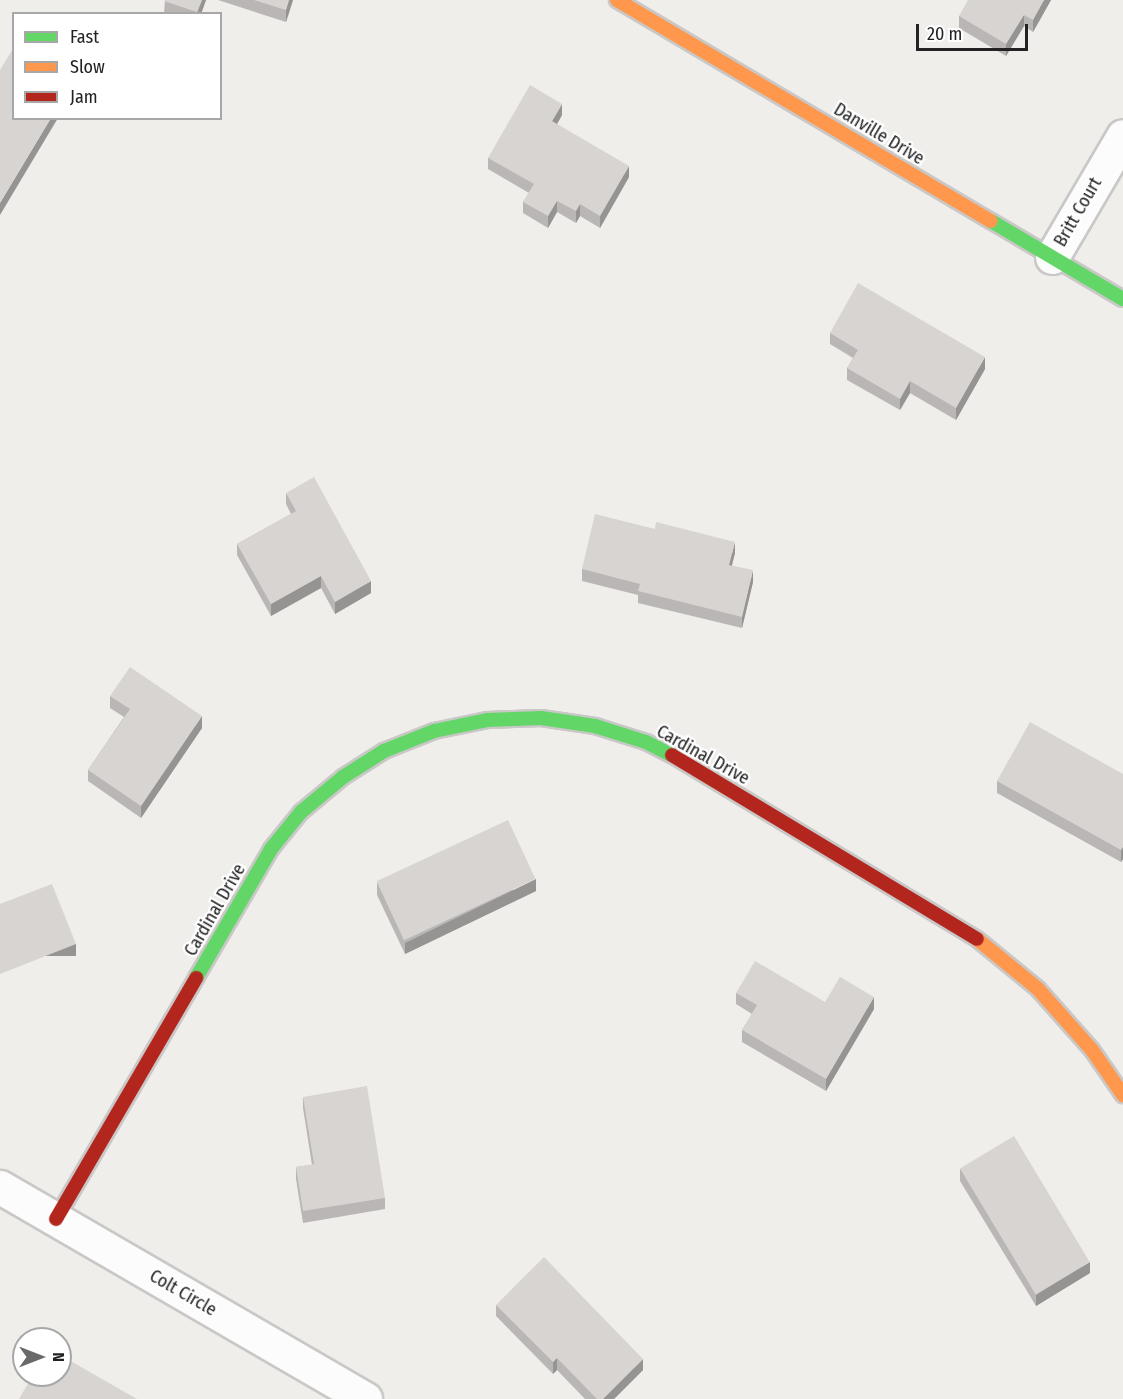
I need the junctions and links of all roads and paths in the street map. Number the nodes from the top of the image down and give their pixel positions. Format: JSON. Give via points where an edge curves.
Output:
{"nodes":[{"id":1,"x":617,"y":0,"type":"edge"},
{"id":2,"x":1123,"y":136,"type":"edge"},
{"id":3,"x":1052,"y":257,"type":"junction"},
{"id":4,"x":1123,"y":299,"type":"edge"},
{"id":5,"x":1123,"y":1095,"type":"edge"},
{"id":6,"x":0,"y":1186,"type":"edge"},
{"id":7,"x":56,"y":1219,"type":"junction"},
{"id":8,"x":365,"y":1399,"type":"edge"}],
"edges":[{"from":1,"to":3,"type":"street","name":"Danville Drive"},
{"from":2,"to":3,"type":"street","name":"Britt Court"},
{"from":3,"to":4,"type":"street","name":"Danville Drive"},
{"from":5,"to":7,"type":"street","name":"Cardinal Drive","via":[[1092,1050],[1038,990],[976,938],[667,752],[595,726],[541,718],[487,720],[434,731],[384,751],[343,777],[302,812],[271,849]]},
{"from":6,"to":7,"type":"street","name":"Colt Circle"},
{"from":7,"to":8,"type":"street","name":"Colt Circle"}]}
